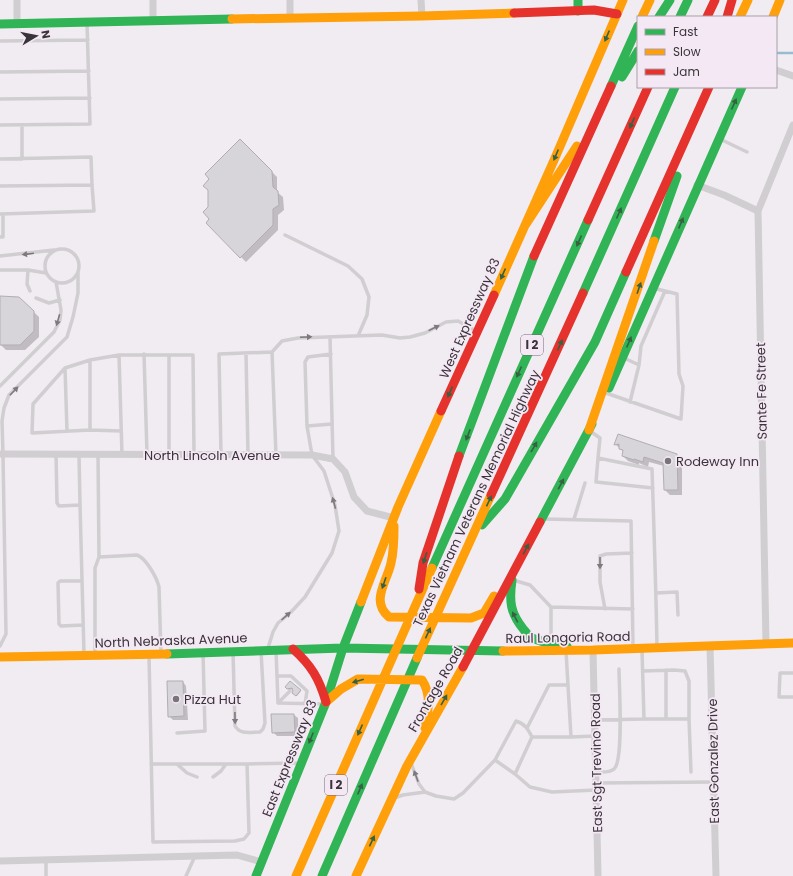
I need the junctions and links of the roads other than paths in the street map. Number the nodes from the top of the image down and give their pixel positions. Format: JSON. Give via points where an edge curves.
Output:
{"nodes":[{"id":1,"x":17,"y":0,"type":"edge"},
{"id":2,"x":153,"y":0,"type":"edge"},
{"id":3,"x":290,"y":0,"type":"edge"},
{"id":4,"x":421,"y":0,"type":"edge"},
{"id":5,"x":578,"y":0,"type":"edge"},
{"id":6,"x":623,"y":0,"type":"edge"},
{"id":7,"x":650,"y":0,"type":"edge"},
{"id":8,"x":670,"y":0,"type":"edge"},
{"id":9,"x":688,"y":0,"type":"edge"},
{"id":10,"x":715,"y":0,"type":"edge"},
{"id":11,"x":732,"y":0,"type":"edge"},
{"id":12,"x":748,"y":0,"type":"edge"},
{"id":13,"x":780,"y":0,"type":"edge"},
{"id":14,"x":578,"y":11,"type":"junction"},
{"id":15,"x":617,"y":14,"type":"junction"},
{"id":16,"x":422,"y":16,"type":"junction"},
{"id":17,"x":642,"y":16,"type":"edge"},
{"id":18,"x":660,"y":16,"type":"edge"},
{"id":19,"x":680,"y":16,"type":"edge"},
{"id":20,"x":707,"y":16,"type":"edge"},
{"id":21,"x":727,"y":16,"type":"edge"},
{"id":22,"x":740,"y":16,"type":"edge"},
{"id":23,"x":773,"y":16,"type":"edge"},
{"id":24,"x":290,"y":17,"type":"junction"},
{"id":25,"x":153,"y":20,"type":"junction"},
{"id":26,"x":87,"y":22,"type":"junction"},
{"id":27,"x":0,"y":24,"type":"edge"},
{"id":28,"x":17,"y":24,"type":"junction"},
{"id":29,"x":637,"y":28,"type":"edge"},
{"id":30,"x":88,"y":40,"type":"junction"},
{"id":31,"x":0,"y":41,"type":"edge"},
{"id":32,"x":637,"y":53,"type":"edge"},
{"id":33,"x":777,"y":70,"type":"edge"},
{"id":34,"x":89,"y":71,"type":"junction"},
{"id":35,"x":0,"y":72,"type":"edge"},
{"id":36,"x":793,"y":76,"type":"edge"},
{"id":37,"x":648,"y":88,"type":"edge"},
{"id":38,"x":675,"y":88,"type":"edge"},
{"id":39,"x":705,"y":88,"type":"edge"},
{"id":40,"x":709,"y":88,"type":"edge"},
{"id":41,"x":742,"y":88,"type":"edge"},
{"id":42,"x":90,"y":98,"type":"junction"},
{"id":43,"x":0,"y":99,"type":"edge"},
{"id":44,"x":0,"y":125,"type":"edge"},
{"id":45,"x":22,"y":125,"type":"junction"},
{"id":46,"x":793,"y":125,"type":"edge"},
{"id":47,"x":719,"y":138,"type":"junction"},
{"id":48,"x":747,"y":152,"type":"dead end"},
{"id":49,"x":0,"y":159,"type":"edge"},
{"id":50,"x":22,"y":159,"type":"junction"},
{"id":51,"x":92,"y":185,"type":"junction"},
{"id":52,"x":697,"y":185,"type":"junction"},
{"id":53,"x":0,"y":186,"type":"edge"},
{"id":54,"x":758,"y":211,"type":"junction"},
{"id":55,"x":1,"y":214,"type":"edge"},
{"id":56,"x":526,"y":224,"type":"junction"},
{"id":57,"x":285,"y":235,"type":"dead end"},
{"id":58,"x":0,"y":237,"type":"edge"},
{"id":59,"x":57,"y":250,"type":"junction"},
{"id":60,"x":0,"y":256,"type":"edge"},
{"id":61,"x":0,"y":270,"type":"edge"},
{"id":62,"x":28,"y":270,"type":"junction"},
{"id":63,"x":78,"y":272,"type":"junction"},
{"id":64,"x":46,"y":273,"type":"junction"},
{"id":65,"x":56,"y":282,"type":"junction"},
{"id":66,"x":653,"y":288,"type":"junction"},
{"id":67,"x":30,"y":291,"type":"dead end"},
{"id":68,"x":665,"y":291,"type":"junction"},
{"id":69,"x":36,"y":298,"type":"dead end"},
{"id":70,"x":60,"y":300,"type":"junction"},
{"id":71,"x":477,"y":331,"type":"junction"},
{"id":72,"x":358,"y":336,"type":"junction"},
{"id":73,"x":330,"y":337,"type":"junction"},
{"id":74,"x":246,"y":352,"type":"junction"},
{"id":75,"x":272,"y":352,"type":"junction"},
{"id":76,"x":144,"y":354,"type":"junction"},
{"id":77,"x":331,"y":354,"type":"junction"},
{"id":78,"x":119,"y":355,"type":"junction"},
{"id":79,"x":169,"y":355,"type":"junction"},
{"id":80,"x":623,"y":358,"type":"junction"},
{"id":81,"x":90,"y":360,"type":"junction"},
{"id":82,"x":639,"y":365,"type":"junction"},
{"id":83,"x":66,"y":368,"type":"junction"},
{"id":84,"x":0,"y":386,"type":"edge"},
{"id":85,"x":606,"y":393,"type":"junction"},
{"id":86,"x":630,"y":402,"type":"junction"},
{"id":87,"x":332,"y":424,"type":"junction"},
{"id":88,"x":307,"y":426,"type":"junction"},
{"id":89,"x":90,"y":430,"type":"junction"},
{"id":90,"x":589,"y":430,"type":"junction"},
{"id":91,"x":67,"y":431,"type":"junction"},
{"id":92,"x":121,"y":431,"type":"junction"},
{"id":93,"x":2,"y":454,"type":"edge"},
{"id":94,"x":56,"y":454,"type":"junction"},
{"id":95,"x":79,"y":454,"type":"junction"},
{"id":96,"x":98,"y":454,"type":"junction"},
{"id":97,"x":122,"y":455,"type":"junction"},
{"id":98,"x":147,"y":455,"type":"junction"},
{"id":99,"x":169,"y":455,"type":"junction"},
{"id":100,"x":194,"y":455,"type":"junction"},
{"id":101,"x":221,"y":455,"type":"junction"},
{"id":102,"x":248,"y":455,"type":"junction"},
{"id":103,"x":276,"y":455,"type":"junction"},
{"id":104,"x":312,"y":455,"type":"junction"},
{"id":105,"x":598,"y":458,"type":"junction"},
{"id":106,"x":333,"y":459,"type":"junction"},
{"id":107,"x":585,"y":483,"type":"dead end"},
{"id":108,"x":653,"y":488,"type":"junction"},
{"id":109,"x":80,"y":505,"type":"junction"},
{"id":110,"x":394,"y":518,"type":"junction"},
{"id":111,"x":542,"y":518,"type":"junction"},
{"id":112,"x":574,"y":519,"type":"junction"},
{"id":113,"x":472,"y":537,"type":"junction"},
{"id":114,"x":632,"y":553,"type":"junction"},
{"id":115,"x":99,"y":557,"type":"junction"},
{"id":116,"x":513,"y":576,"type":"junction"},
{"id":117,"x":82,"y":581,"type":"junction"},
{"id":118,"x":656,"y":593,"type":"junction"},
{"id":119,"x":417,"y":604,"type":"junction"},
{"id":120,"x":550,"y":607,"type":"junction"},
{"id":121,"x":605,"y":608,"type":"junction"},
{"id":122,"x":633,"y":609,"type":"junction"},
{"id":123,"x":678,"y":615,"type":"dead end"},
{"id":124,"x":83,"y":625,"type":"junction"},
{"id":125,"x":551,"y":643,"type":"junction"},
{"id":126,"x":793,"y":643,"type":"edge"},
{"id":127,"x":766,"y":644,"type":"junction"},
{"id":128,"x":0,"y":646,"type":"edge"},
{"id":129,"x":710,"y":646,"type":"junction"},
{"id":130,"x":343,"y":648,"type":"junction"},
{"id":131,"x":268,"y":649,"type":"junction"},
{"id":132,"x":293,"y":649,"type":"junction"},
{"id":133,"x":638,"y":649,"type":"junction"},
{"id":134,"x":657,"y":649,"type":"junction"},
{"id":135,"x":566,"y":650,"type":"junction"},
{"id":136,"x":589,"y":650,"type":"junction"},
{"id":137,"x":233,"y":651,"type":"junction"},
{"id":138,"x":472,"y":651,"type":"junction"},
{"id":139,"x":203,"y":652,"type":"junction"},
{"id":140,"x":149,"y":654,"type":"junction"},
{"id":141,"x":162,"y":654,"type":"junction"},
{"id":142,"x":84,"y":656,"type":"junction"},
{"id":143,"x":95,"y":656,"type":"junction"},
{"id":144,"x":0,"y":657,"type":"edge"},
{"id":145,"x":619,"y":669,"type":"dead end"},
{"id":146,"x":666,"y":670,"type":"junction"},
{"id":147,"x":643,"y":672,"type":"junction"},
{"id":148,"x":793,"y":672,"type":"edge"},
{"id":149,"x":278,"y":676,"type":"junction"},
{"id":150,"x":568,"y":685,"type":"junction"},
{"id":151,"x":290,"y":691,"type":"dead end"},
{"id":152,"x":793,"y":697,"type":"edge"},
{"id":153,"x":278,"y":703,"type":"junction"},
{"id":154,"x":325,"y":703,"type":"junction"},
{"id":155,"x":305,"y":704,"type":"junction"},
{"id":156,"x":644,"y":719,"type":"junction"},
{"id":157,"x":666,"y":719,"type":"junction"},
{"id":158,"x":689,"y":719,"type":"junction"},
{"id":159,"x":595,"y":720,"type":"junction"},
{"id":160,"x":620,"y":720,"type":"junction"},
{"id":161,"x":527,"y":728,"type":"junction"},
{"id":162,"x":177,"y":733,"type":"dead end"},
{"id":163,"x":424,"y":735,"type":"junction"},
{"id":164,"x":595,"y":736,"type":"junction"},
{"id":165,"x":532,"y":737,"type":"junction"},
{"id":166,"x":571,"y":737,"type":"junction"},
{"id":167,"x":348,"y":757,"type":"junction"},
{"id":168,"x":410,"y":759,"type":"junction"},
{"id":169,"x":495,"y":760,"type":"junction"},
{"id":170,"x":301,"y":763,"type":"junction"},
{"id":171,"x":151,"y":764,"type":"junction"},
{"id":172,"x":177,"y":764,"type":"junction"},
{"id":173,"x":226,"y":764,"type":"junction"},
{"id":174,"x":248,"y":764,"type":"junction"},
{"id":175,"x":596,"y":772,"type":"junction"},
{"id":176,"x":691,"y":772,"type":"dead end"},
{"id":177,"x":514,"y":774,"type":"junction"},
{"id":178,"x":197,"y":777,"type":"dead end"},
{"id":179,"x":213,"y":777,"type":"dead end"},
{"id":180,"x":713,"y":782,"type":"junction"},
{"id":181,"x":596,"y":787,"type":"junction"},
{"id":182,"x":425,"y":792,"type":"junction"},
{"id":183,"x":391,"y":799,"type":"junction"},
{"id":184,"x":195,"y":856,"type":"junction"},
{"id":185,"x":0,"y":860,"type":"edge"},
{"id":186,"x":46,"y":860,"type":"junction"},
{"id":187,"x":262,"y":862,"type":"junction"},
{"id":188,"x":46,"y":876,"type":"edge"},
{"id":189,"x":186,"y":876,"type":"edge"},
{"id":190,"x":256,"y":876,"type":"edge"},
{"id":191,"x":288,"y":876,"type":"edge"},
{"id":192,"x":296,"y":876,"type":"edge"},
{"id":193,"x":323,"y":876,"type":"edge"},
{"id":194,"x":356,"y":876,"type":"edge"},
{"id":195,"x":598,"y":876,"type":"edge"},
{"id":196,"x":716,"y":876,"type":"edge"}],
"edges":[{"from":1,"to":28,"type":"street"},
{"from":2,"to":25,"type":"street"},
{"from":3,"to":24,"type":"street"},
{"from":4,"to":16,"type":"street"},
{"from":5,"to":14,"type":"main road"},
{"from":6,"to":15,"type":"main road","name":"West Expressway 83"},
{"from":7,"to":17,"type":"main road"},
{"from":8,"to":18,"type":"main road"},
{"from":9,"to":19,"type":"main road"},
{"from":10,"to":20,"type":"main road"},
{"from":11,"to":21,"type":"main road"},
{"from":12,"to":22,"type":"main road"},
{"from":13,"to":23,"type":"main road"},
{"from":14,"to":15,"type":"main road","via":[[594,10]]},
{"from":14,"to":16,"type":"main road"},
{"from":15,"to":56,"type":"main road","name":"West Expressway 83","one_way":true},
{"from":16,"to":24,"type":"main road"},
{"from":24,"to":25,"type":"main road"},
{"from":25,"to":26,"type":"main road"},
{"from":26,"to":28,"type":"main road"},
{"from":26,"to":30,"type":"lane"},
{"from":27,"to":28,"type":"main road"},
{"from":29,"to":119,"type":"main road","one_way":true,"via":[[531,264],[458,459],[423,563]]},
{"from":30,"to":31,"type":"lane"},
{"from":30,"to":34,"type":"lane"},
{"from":32,"to":56,"type":"main road"},
{"from":33,"to":36,"type":"street"},
{"from":34,"to":35,"type":"lane"},
{"from":34,"to":42,"type":"lane"},
{"from":37,"to":119,"type":"main road","name":"Texas Vietnam Veterans Memorial Highway","number":"I 2","one_way":true},
{"from":113,"to":38,"type":"main road","name":"Texas Vietnam Veterans Memorial Highway","number":"I 2","one_way":true},
{"from":90,"to":39,"type":"main road","one_way":true,"via":[[636,298]]},
{"from":113,"to":40,"type":"main road","one_way":true,"via":[[505,499],[595,342]]},
{"from":47,"to":41,"type":"main road","one_way":true},
{"from":42,"to":43,"type":"lane"},
{"from":42,"to":45,"type":"lane","via":[[90,124]]},
{"from":44,"to":45,"type":"lane"},
{"from":45,"to":50,"type":"lane"},
{"from":46,"to":54,"type":"street","name":"Sante Fe Street"},
{"from":47,"to":48,"type":"lane"},
{"from":47,"to":52,"type":"main road"},
{"from":49,"to":50,"type":"lane"},
{"from":50,"to":51,"type":"lane","via":[[91,157]]},
{"from":51,"to":53,"type":"lane"},
{"from":51,"to":55,"type":"lane","via":[[94,212]]},
{"from":52,"to":54,"type":"street"},
{"from":66,"to":52,"type":"main road","one_way":true},
{"from":54,"to":127,"type":"street","name":"Sante Fe Street"},
{"from":55,"to":58,"type":"lane","via":[[3,237]]},
{"from":56,"to":71,"type":"main road","name":"West Expressway 83","one_way":true},
{"from":57,"to":72,"type":"lane","via":[[348,266],[362,279],[369,297],[368,315]]},
{"from":59,"to":60,"type":"lane","one_way":true},
{"from":59,"to":63,"type":"lane","via":[[68,250],[73,254],[78,264]]},
{"from":59,"to":64,"type":"lane","via":[[45,262]]},
{"from":61,"to":62,"type":"lane"},
{"from":62,"to":64,"type":"lane"},
{"from":62,"to":67,"type":"lane","via":[[27,284]]},
{"from":63,"to":65,"type":"lane","via":[[72,280]]},
{"from":93,"to":63,"type":"lane","one_way":true,"via":[[2,421],[9,395],[67,337],[78,293]]},
{"from":64,"to":65,"type":"lane"},
{"from":65,"to":70,"type":"lane"},
{"from":66,"to":68,"type":"lane"},
{"from":80,"to":66,"type":"main road","one_way":true},
{"from":68,"to":82,"type":"lane","via":[[641,346]]},
{"from":68,"to":86,"type":"lane","via":[[678,294],[681,419]]},
{"from":69,"to":70,"type":"lane","via":[[49,303]]},
{"from":70,"to":84,"type":"lane","one_way":true,"via":[[60,320],[54,332]]},
{"from":72,"to":71,"type":"lane","one_way":true,"via":[[410,338],[446,322],[458,321]]},
{"from":71,"to":110,"type":"main road","name":"West Expressway 83","one_way":true},
{"from":72,"to":73,"type":"lane"},
{"from":75,"to":73,"type":"lane","one_way":true,"via":[[282,341]]},
{"from":73,"to":77,"type":"lane"},
{"from":74,"to":75,"type":"lane"},
{"from":74,"to":101,"type":"lane","via":[[219,354]]},
{"from":74,"to":102,"type":"lane"},
{"from":75,"to":103,"type":"lane"},
{"from":76,"to":78,"type":"lane"},
{"from":76,"to":79,"type":"lane"},
{"from":76,"to":98,"type":"lane"},
{"from":77,"to":87,"type":"lane"},
{"from":77,"to":88,"type":"lane","via":[[308,357],[305,362]]},
{"from":78,"to":81,"type":"lane"},
{"from":78,"to":92,"type":"lane"},
{"from":79,"to":99,"type":"lane"},
{"from":79,"to":100,"type":"lane","via":[[193,355]]},
{"from":80,"to":82,"type":"lane"},
{"from":80,"to":85,"type":"main road"},
{"from":81,"to":83,"type":"lane"},
{"from":81,"to":89,"type":"lane"},
{"from":82,"to":86,"type":"lane"},
{"from":83,"to":91,"type":"lane"},
{"from":83,"to":91,"type":"lane","via":[[33,404],[32,433]]},
{"from":85,"to":86,"type":"lane"},
{"from":85,"to":90,"type":"main road"},
{"from":87,"to":88,"type":"lane"},
{"from":87,"to":106,"type":"lane"},
{"from":88,"to":104,"type":"lane"},
{"from":89,"to":91,"type":"lane"},
{"from":89,"to":92,"type":"lane"},
{"from":90,"to":105,"type":"lane","via":[[600,438]]},
{"from":111,"to":90,"type":"main road","one_way":true},
{"from":92,"to":97,"type":"lane"},
{"from":93,"to":94,"type":"street","name":"North Lincoln Avenue"},
{"from":93,"to":128,"type":"lane","via":[[6,634]]},
{"from":94,"to":95,"type":"street","name":"North Lincoln Avenue"},
{"from":94,"to":109,"type":"lane","via":[[57,503],[59,506]]},
{"from":95,"to":96,"type":"street","name":"North Lincoln Avenue"},
{"from":95,"to":109,"type":"lane"},
{"from":96,"to":97,"type":"street","name":"North Lincoln Avenue"},
{"from":96,"to":115,"type":"lane"},
{"from":97,"to":98,"type":"street","name":"North Lincoln Avenue"},
{"from":98,"to":99,"type":"street","name":"North Lincoln Avenue"},
{"from":99,"to":100,"type":"street","name":"North Lincoln Avenue"},
{"from":100,"to":101,"type":"street","name":"North Lincoln Avenue"},
{"from":101,"to":102,"type":"street","name":"North Lincoln Avenue"},
{"from":102,"to":103,"type":"street","name":"North Lincoln Avenue"},
{"from":103,"to":104,"type":"street","name":"North Lincoln Avenue"},
{"from":104,"to":106,"type":"street","name":"North Lincoln Avenue"},
{"from":131,"to":104,"type":"lane","one_way":true,"via":[[278,623],[305,597],[332,553],[338,531],[335,505],[324,471]]},
{"from":105,"to":108,"type":"lane","via":[[652,469]]},
{"from":105,"to":108,"type":"lane","via":[[596,482]]},
{"from":106,"to":110,"type":"street","via":[[345,472],[354,497],[367,512]]},
{"from":107,"to":112,"type":"lane"},
{"from":108,"to":118,"type":"lane"},
{"from":109,"to":117,"type":"lane"},
{"from":110,"to":116,"type":"main road","one_way":true,"via":[[392,557],[380,594],[380,605],[389,617],[470,618],[484,613],[503,583]]},
{"from":110,"to":130,"type":"main road","name":"West Expressway 83"},
{"from":111,"to":112,"type":"lane"},
{"from":116,"to":111,"type":"main road","name":"Frontage Road","one_way":true},
{"from":112,"to":114,"type":"lane","via":[[631,521]]},
{"from":193,"to":113,"type":"main road","name":"Texas Vietnam Veterans Memorial Highway","number":"I 2","one_way":true,"via":[[400,694]]},
{"from":114,"to":121,"type":"lane","one_way":true,"via":[[600,556],[600,582]]},
{"from":114,"to":122,"type":"lane"},
{"from":115,"to":141,"type":"lane","via":[[137,555],[142,557],[157,579]]},
{"from":115,"to":143,"type":"lane","via":[[95,568]]},
{"from":116,"to":120,"type":"lane","via":[[530,585]]},
{"from":125,"to":116,"type":"main road","one_way":true,"via":[[532,638],[513,616]]},
{"from":116,"to":138,"type":"main road","name":"Frontage Road"},
{"from":117,"to":124,"type":"lane"},
{"from":117,"to":124,"type":"lane","via":[[58,583],[59,624]]},
{"from":118,"to":123,"type":"lane","via":[[677,592]]},
{"from":118,"to":134,"type":"lane"},
{"from":119,"to":167,"type":"main road","name":"Texas Vietnam Veterans Memorial Highway","number":"I 2","one_way":true},
{"from":120,"to":121,"type":"lane"},
{"from":120,"to":125,"type":"lane"},
{"from":121,"to":122,"type":"lane"},
{"from":122,"to":133,"type":"lane"},
{"from":124,"to":142,"type":"lane"},
{"from":125,"to":136,"type":"main road"},
{"from":126,"to":127,"type":"main road","name":"Raul Longoria Road"},
{"from":127,"to":129,"type":"main road","name":"Raul Longoria Road"},
{"from":129,"to":134,"type":"main road","name":"Raul Longoria Road"},
{"from":129,"to":180,"type":"street","name":"East Gonzalez Drive"},
{"from":130,"to":132,"type":"main road","name":"North Nebraska Avenue"},
{"from":130,"to":138,"type":"main road","name":"Raul Longoria Road"},
{"from":130,"to":154,"type":"main road","name":"East Expressway 83"},
{"from":131,"to":132,"type":"main road","name":"North Nebraska Avenue"},
{"from":131,"to":137,"type":"main road","name":"North Nebraska Avenue"},
{"from":137,"to":131,"type":"lane","one_way":true,"via":[[235,726],[241,732],[260,732],[265,723]]},
{"from":131,"to":149,"type":"lane"},
{"from":132,"to":154,"type":"main road","via":[[309,663],[319,679]]},
{"from":133,"to":134,"type":"main road","name":"Raul Longoria Road"},
{"from":133,"to":136,"type":"main road","name":"Raul Longoria Road"},
{"from":133,"to":147,"type":"lane"},
{"from":135,"to":136,"type":"main road","name":"Raul Longoria Road"},
{"from":135,"to":138,"type":"main road","name":"Raul Longoria Road"},
{"from":135,"to":150,"type":"lane"},
{"from":136,"to":159,"type":"street","name":"East Sgt Trevino Road"},
{"from":137,"to":139,"type":"main road","name":"North Nebraska Avenue"},
{"from":163,"to":138,"type":"main road","name":"Frontage Road","one_way":true},
{"from":139,"to":141,"type":"main road","name":"North Nebraska Avenue"},
{"from":139,"to":162,"type":"lane","via":[[205,731]]},
{"from":140,"to":141,"type":"main road","name":"North Nebraska Avenue"},
{"from":140,"to":143,"type":"main road","name":"North Nebraska Avenue"},
{"from":140,"to":171,"type":"lane"},
{"from":142,"to":143,"type":"main road","name":"North Nebraska Avenue"},
{"from":142,"to":144,"type":"main road","name":"North Nebraska Avenue"},
{"from":145,"to":160,"type":"lane"},
{"from":146,"to":147,"type":"lane"},
{"from":146,"to":157,"type":"lane"},
{"from":146,"to":158,"type":"lane","via":[[682,670],[688,675]]},
{"from":147,"to":156,"type":"lane"},
{"from":148,"to":152,"type":"lane","via":[[780,673],[780,697]]},
{"from":149,"to":153,"type":"lane"},
{"from":149,"to":155,"type":"lane","via":[[291,676],[306,691]]},
{"from":150,"to":161,"type":"lane","via":[[549,686]]},
{"from":150,"to":166,"type":"lane"},
{"from":151,"to":153,"type":"lane"},
{"from":153,"to":155,"type":"lane"},
{"from":154,"to":155,"type":"lane"},
{"from":163,"to":154,"type":"main road","one_way":true,"via":[[429,710],[428,692],[422,680],[358,679]]},
{"from":154,"to":170,"type":"main road","name":"East Expressway 83","one_way":true},
{"from":156,"to":157,"type":"lane"},
{"from":156,"to":160,"type":"lane"},
{"from":157,"to":158,"type":"lane"},
{"from":158,"to":176,"type":"lane"},
{"from":159,"to":160,"type":"lane"},
{"from":159,"to":164,"type":"street","name":"East Sgt Trevino Road"},
{"from":160,"to":175,"type":"lane","via":[[617,765],[611,771]]},
{"from":161,"to":165,"type":"lane"},
{"from":161,"to":169,"type":"lane","via":[[516,721]]},
{"from":163,"to":168,"type":"main road","name":"Frontage Road"},
{"from":164,"to":166,"type":"lane"},
{"from":164,"to":175,"type":"street","name":"East Sgt Trevino Road"},
{"from":165,"to":166,"type":"lane"},
{"from":165,"to":177,"type":"lane"},
{"from":167,"to":191,"type":"main road"},
{"from":167,"to":192,"type":"main road","name":"Texas Vietnam Veterans Memorial Highway","number":"I 2"},
{"from":182,"to":168,"type":"lane","one_way":true,"via":[[419,784]]},
{"from":168,"to":183,"type":"main road","name":"Frontage Road"},
{"from":169,"to":177,"type":"lane"},
{"from":169,"to":182,"type":"lane","via":[[454,799]]},
{"from":170,"to":174,"type":"lane"},
{"from":170,"to":187,"type":"main road","name":"East Expressway 83"},
{"from":171,"to":172,"type":"lane"},
{"from":171,"to":174,"type":"lane","via":[[153,842],[244,839],[250,833]]},
{"from":172,"to":173,"type":"lane"},
{"from":172,"to":178,"type":"lane","via":[[187,773]]},
{"from":173,"to":174,"type":"lane"},
{"from":173,"to":179,"type":"lane"},
{"from":175,"to":181,"type":"street","name":"East Sgt Trevino Road"},
{"from":177,"to":181,"type":"lane","via":[[530,787],[552,792]]},
{"from":180,"to":181,"type":"lane"},
{"from":180,"to":196,"type":"street","name":"East Gonzalez Drive"},
{"from":181,"to":195,"type":"street","name":"East Sgt Trevino Road"},
{"from":182,"to":183,"type":"lane"},
{"from":194,"to":183,"type":"main road","name":"Frontage Road","one_way":true},
{"from":184,"to":186,"type":"street"},
{"from":184,"to":187,"type":"street","via":[[237,855]]},
{"from":184,"to":189,"type":"lane"},
{"from":185,"to":186,"type":"street"},
{"from":186,"to":188,"type":"lane"},
{"from":187,"to":190,"type":"main road","name":"East Expressway 83"}]}
